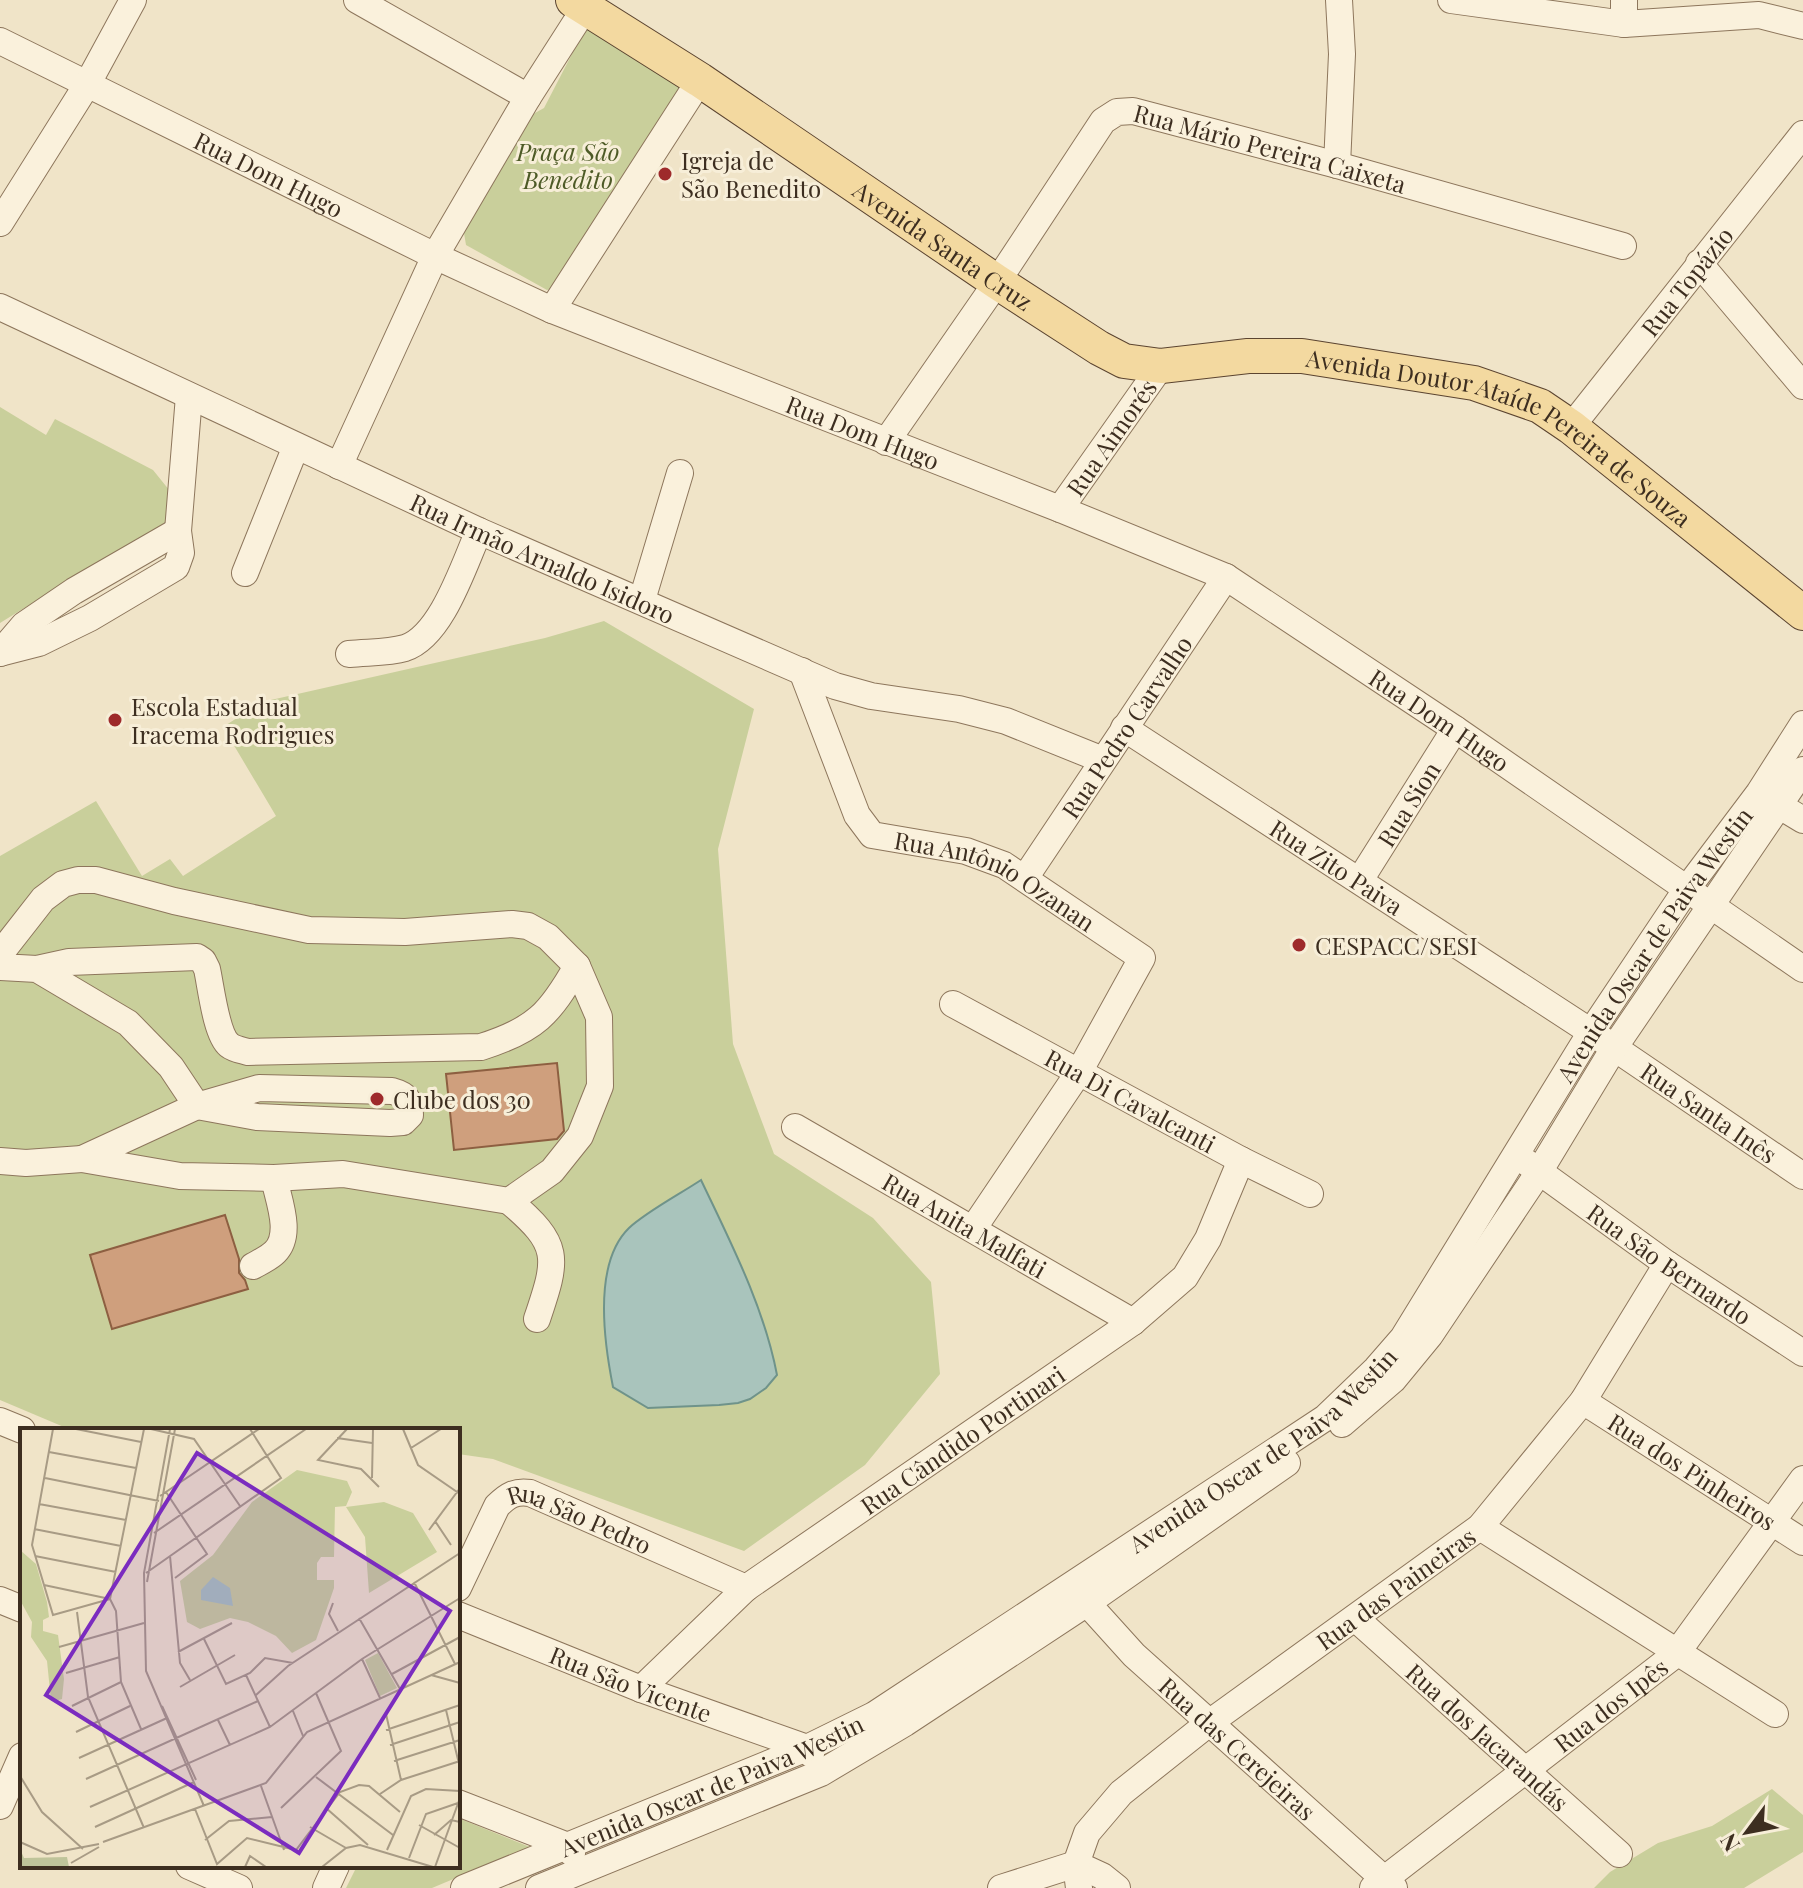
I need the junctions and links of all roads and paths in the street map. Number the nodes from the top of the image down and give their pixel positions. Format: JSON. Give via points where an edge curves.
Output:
{"nodes":[{"id":1,"x":133,"y":0,"type":"edge"},
{"id":2,"x":357,"y":0,"type":"edge"},
{"id":3,"x":1339,"y":0,"type":"edge"},
{"id":4,"x":1464,"y":1,"type":"edge"},
{"id":5,"x":579,"y":4,"type":"edge"},
{"id":6,"x":1624,"y":12,"type":"edge"},
{"id":7,"x":1803,"y":26,"type":"edge"},
{"id":8,"x":0,"y":41,"type":"edge"},
{"id":9,"x":700,"y":80,"type":"junction"},
{"id":10,"x":88,"y":83,"type":"junction"},
{"id":11,"x":528,"y":97,"type":"junction"},
{"id":12,"x":1803,"y":134,"type":"edge"},
{"id":13,"x":1337,"y":165,"type":"junction"},
{"id":14,"x":0,"y":223,"type":"edge"},
{"id":15,"x":1623,"y":246,"type":"dead end"},
{"id":16,"x":435,"y":256,"type":"junction"},
{"id":17,"x":1699,"y":263,"type":"junction"},
{"id":18,"x":997,"y":282,"type":"junction"},
{"id":19,"x":0,"y":307,"type":"edge"},
{"id":20,"x":552,"y":310,"type":"junction"},
{"id":21,"x":1161,"y":366,"type":"junction"},
{"id":22,"x":1803,"y":386,"type":"edge"},
{"id":23,"x":189,"y":396,"type":"junction"},
{"id":24,"x":1571,"y":427,"type":"junction"},
{"id":25,"x":886,"y":442,"type":"junction"},
{"id":26,"x":296,"y":446,"type":"junction"},
{"id":27,"x":339,"y":466,"type":"junction"},
{"id":28,"x":680,"y":473,"type":"dead end"},
{"id":29,"x":1060,"y":509,"type":"junction"},
{"id":30,"x":178,"y":531,"type":"junction"},
{"id":31,"x":479,"y":531,"type":"junction"},
{"id":32,"x":141,"y":553,"type":"junction"},
{"id":33,"x":245,"y":573,"type":"dead end"},
{"id":34,"x":1226,"y":577,"type":"junction"},
{"id":35,"x":156,"y":580,"type":"junction"},
{"id":36,"x":74,"y":591,"type":"junction"},
{"id":37,"x":642,"y":600,"type":"junction"},
{"id":38,"x":1803,"y":613,"type":"edge"},
{"id":39,"x":90,"y":618,"type":"junction"},
{"id":40,"x":0,"y":653,"type":"edge"},
{"id":41,"x":349,"y":654,"type":"dead end"},
{"id":42,"x":802,"y":671,"type":"junction"},
{"id":43,"x":1803,"y":725,"type":"edge"},
{"id":44,"x":1124,"y":728,"type":"junction"},
{"id":45,"x":1455,"y":729,"type":"junction"},
{"id":46,"x":1103,"y":760,"type":"junction"},
{"id":47,"x":1803,"y":770,"type":"edge"},
{"id":48,"x":1769,"y":799,"type":"junction"},
{"id":49,"x":1803,"y":820,"type":"edge"},
{"id":50,"x":1025,"y":878,"type":"junction"},
{"id":51,"x":1360,"y":880,"type":"junction"},
{"id":52,"x":1686,"y":890,"type":"junction"},
{"id":53,"x":1712,"y":908,"type":"junction"},
{"id":54,"x":0,"y":954,"type":"edge"},
{"id":55,"x":577,"y":966,"type":"junction"},
{"id":56,"x":0,"y":967,"type":"edge"},
{"id":57,"x":37,"y":969,"type":"junction"},
{"id":58,"x":1803,"y":969,"type":"edge"},
{"id":59,"x":953,"y":1004,"type":"dead end"},
{"id":60,"x":1591,"y":1032,"type":"junction"},
{"id":61,"x":1614,"y":1048,"type":"junction"},
{"id":62,"x":1079,"y":1072,"type":"junction"},
{"id":63,"x":197,"y":1106,"type":"junction"},
{"id":64,"x":795,"y":1127,"type":"dead end"},
{"id":65,"x":1517,"y":1154,"type":"junction"},
{"id":66,"x":82,"y":1159,"type":"junction"},
{"id":67,"x":1241,"y":1160,"type":"junction"},
{"id":68,"x":0,"y":1161,"type":"edge"},
{"id":69,"x":1539,"y":1172,"type":"junction"},
{"id":70,"x":1803,"y":1176,"type":"edge"},
{"id":71,"x":274,"y":1178,"type":"junction"},
{"id":72,"x":1310,"y":1194,"type":"dead end"},
{"id":73,"x":509,"y":1201,"type":"junction"},
{"id":74,"x":973,"y":1229,"type":"junction"},
{"id":75,"x":1667,"y":1264,"type":"junction"},
{"id":76,"x":253,"y":1266,"type":"dead end"},
{"id":77,"x":537,"y":1319,"type":"dead end"},
{"id":78,"x":1133,"y":1322,"type":"junction"},
{"id":79,"x":1803,"y":1353,"type":"edge"},
{"id":80,"x":1583,"y":1401,"type":"junction"},
{"id":81,"x":0,"y":1421,"type":"edge"},
{"id":82,"x":1331,"y":1424,"type":"junction"},
{"id":83,"x":20,"y":1429,"type":"edge"},
{"id":84,"x":1803,"y":1479,"type":"edge"},
{"id":85,"x":1772,"y":1523,"type":"junction"},
{"id":86,"x":1480,"y":1527,"type":"junction"},
{"id":87,"x":1803,"y":1542,"type":"edge"},
{"id":88,"x":460,"y":1584,"type":"edge"},
{"id":89,"x":746,"y":1588,"type":"junction"},
{"id":90,"x":1081,"y":1593,"type":"junction"},
{"id":91,"x":0,"y":1600,"type":"edge"},
{"id":92,"x":20,"y":1608,"type":"edge"},
{"id":93,"x":460,"y":1616,"type":"edge"},
{"id":94,"x":1355,"y":1618,"type":"junction"},
{"id":95,"x":1676,"y":1654,"type":"junction"},
{"id":96,"x":641,"y":1689,"type":"junction"},
{"id":97,"x":1775,"y":1714,"type":"dead end"},
{"id":98,"x":1209,"y":1723,"type":"junction"},
{"id":99,"x":807,"y":1748,"type":"junction"},
{"id":100,"x":20,"y":1761,"type":"edge"},
{"id":101,"x":1524,"y":1769,"type":"junction"},
{"id":102,"x":821,"y":1773,"type":"junction"},
{"id":103,"x":8,"y":1792,"type":"edge"},
{"id":104,"x":460,"y":1804,"type":"edge"},
{"id":105,"x":568,"y":1846,"type":"junction"},
{"id":106,"x":1619,"y":1854,"type":"dead end"},
{"id":107,"x":194,"y":1868,"type":"edge"},
{"id":108,"x":335,"y":1868,"type":"edge"},
{"id":109,"x":582,"y":1870,"type":"junction"},
{"id":110,"x":1077,"y":1876,"type":"edge"},
{"id":111,"x":1383,"y":1885,"type":"edge"},
{"id":112,"x":239,"y":1888,"type":"edge"},
{"id":113,"x":326,"y":1888,"type":"edge"},
{"id":114,"x":464,"y":1888,"type":"edge"},
{"id":115,"x":539,"y":1888,"type":"edge"},
{"id":116,"x":1001,"y":1888,"type":"edge"},
{"id":117,"x":1117,"y":1888,"type":"edge"}],
"edges":[{"from":1,"to":10,"type":"street"},
{"from":2,"to":11,"type":"street"},
{"from":3,"to":13,"type":"street"},
{"from":4,"to":6,"type":"street"},
{"from":5,"to":9,"type":"main road","name":"Avenida Santa Cruz"},
{"from":5,"to":11,"type":"street"},
{"from":6,"to":7,"type":"street","via":[[1759,15]]},
{"from":8,"to":10,"type":"street","name":"Rua Dom Hugo"},
{"from":9,"to":18,"type":"main road","name":"Avenida Santa Cruz"},
{"from":9,"to":20,"type":"street"},
{"from":10,"to":14,"type":"street"},
{"from":10,"to":16,"type":"street","name":"Rua Dom Hugo"},
{"from":11,"to":16,"type":"street"},
{"from":12,"to":17,"type":"street","name":"Rua Topázio"},
{"from":13,"to":15,"type":"street","name":"Rua Mário Pereira Caixeta"},
{"from":13,"to":18,"type":"street","name":"Rua Mário Pereira Caixeta","via":[[1133,111],[1117,112],[1103,121]]},
{"from":16,"to":20,"type":"street","name":"Rua Dom Hugo"},
{"from":16,"to":27,"type":"street"},
{"from":17,"to":22,"type":"street"},
{"from":17,"to":24,"type":"street","name":"Rua Topázio"},
{"from":18,"to":21,"type":"main road","name":"Avenida Santa Cruz","via":[[1124,361]]},
{"from":18,"to":25,"type":"street","name":"Rua Mário Pereira Caixeta"},
{"from":19,"to":23,"type":"street","name":"Rua Irmão Arnaldo Isidoro"},
{"from":20,"to":25,"type":"street","name":"Rua Dom Hugo"},
{"from":21,"to":24,"type":"main road","name":"Avenida Doutor Ataíde Pereira de Souza","via":[[1302,356],[1474,383],[1540,406]]},
{"from":21,"to":29,"type":"street","name":"Rua Aimorés"},
{"from":23,"to":26,"type":"street","name":"Rua Irmão Arnaldo Isidoro"},
{"from":23,"to":30,"type":"street"},
{"from":24,"to":38,"type":"main road","name":"Avenida Doutor Ataíde Pereira de Souza"},
{"from":25,"to":29,"type":"street","name":"Rua Dom Hugo"},
{"from":26,"to":27,"type":"street","name":"Rua Irmão Arnaldo Isidoro"},
{"from":26,"to":33,"type":"street"},
{"from":27,"to":31,"type":"street","name":"Rua Irmão Arnaldo Isidoro"},
{"from":28,"to":37,"type":"street"},
{"from":29,"to":34,"type":"street","name":"Rua Dom Hugo"},
{"from":30,"to":32,"type":"street"},
{"from":30,"to":35,"type":"street","via":[[181,560]]},
{"from":31,"to":37,"type":"street","name":"Rua Irmão Arnaldo Isidoro"},
{"from":31,"to":41,"type":"street","via":[[442,610],[419,641]]},
{"from":32,"to":35,"type":"street"},
{"from":32,"to":36,"type":"street"},
{"from":34,"to":44,"type":"street","name":"Rua Pedro Carvalho"},
{"from":34,"to":45,"type":"street","name":"Rua Dom Hugo"},
{"from":35,"to":39,"type":"street"},
{"from":36,"to":39,"type":"street"},
{"from":36,"to":40,"type":"street","via":[[24,625]]},
{"from":37,"to":42,"type":"street","name":"Rua Irmão Arnaldo Isidoro"},
{"from":39,"to":40,"type":"street","via":[[39,643]]},
{"from":42,"to":46,"type":"street","name":"Rua Irmão Arnaldo Isidoro","via":[[871,696],[1006,721]]},
{"from":42,"to":50,"type":"street","name":"Rua Antônio Ozanan","via":[[857,815],[872,835],[966,851]]},
{"from":43,"to":48,"type":"street","name":"Avenida Oscar de Paiva Westin"},
{"from":44,"to":46,"type":"street","name":"Rua Pedro Carvalho"},
{"from":44,"to":51,"type":"street","name":"Rua Zito Paiva"},
{"from":45,"to":51,"type":"street","name":"Rua Sion"},
{"from":45,"to":52,"type":"street","name":"Rua Dom Hugo"},
{"from":46,"to":50,"type":"street","name":"Rua Pedro Carvalho"},
{"from":47,"to":48,"type":"street","name":"Avenida Oscar de Paiva Westin"},
{"from":48,"to":49,"type":"street"},
{"from":48,"to":52,"type":"street","name":"Avenida Oscar de Paiva Westin"},
{"from":48,"to":53,"type":"street","name":"Avenida Oscar de Paiva Westin"},
{"from":50,"to":62,"type":"street","name":"Rua Antônio Ozanan","via":[[1142,958]]},
{"from":51,"to":60,"type":"street","name":"Rua Zito Paiva"},
{"from":52,"to":53,"type":"street","name":"Rua Dom Hugo"},
{"from":52,"to":60,"type":"street","name":"Avenida Oscar de Paiva Westin"},
{"from":53,"to":58,"type":"street","name":"Rua Dom Hugo"},
{"from":53,"to":61,"type":"street","name":"Avenida Oscar de Paiva Westin"},
{"from":54,"to":55,"type":"street","via":[[43,899],[63,884],[96,880],[309,930],[528,926],[548,937]]},
{"from":55,"to":57,"type":"street","via":[[547,1013],[513,1037],[481,1047],[248,1052],[226,1042],[207,969],[197,957],[69,962]]},
{"from":55,"to":73,"type":"street","via":[[599,1017],[600,1086],[580,1136],[552,1171]]},
{"from":56,"to":57,"type":"street"},
{"from":57,"to":63,"type":"street","via":[[128,1023],[171,1067]]},
{"from":59,"to":62,"type":"street","name":"Rua Di Cavalcanti"},
{"from":60,"to":61,"type":"street","name":"Rua Zito Paiva"},
{"from":60,"to":65,"type":"street","name":"Avenida Oscar de Paiva Westin"},
{"from":61,"to":69,"type":"street","name":"Avenida Oscar de Paiva Westin"},
{"from":61,"to":70,"type":"street","name":"Rua Santa Inês"},
{"from":62,"to":67,"type":"street","name":"Rua Di Cavalcanti"},
{"from":62,"to":74,"type":"street"},
{"from":63,"to":63,"type":"street","via":[[259,1088],[392,1091],[404,1094],[410,1115],[390,1123],[257,1117]]},
{"from":63,"to":66,"type":"street"},
{"from":64,"to":74,"type":"street","name":"Rua Anita Malfati"},
{"from":65,"to":69,"type":"street","name":"Rua São Bernardo"},
{"from":65,"to":82,"type":"street","name":"Avenida Oscar de Paiva Westin","via":[[1403,1338]]},
{"from":66,"to":68,"type":"street"},
{"from":66,"to":71,"type":"street","via":[[180,1176]]},
{"from":67,"to":72,"type":"street","name":"Rua Di Cavalcanti"},
{"from":67,"to":78,"type":"street","name":"Rua Cândido Portinari","via":[[1208,1239],[1185,1277]]},
{"from":69,"to":75,"type":"street","name":"Rua São Bernardo"},
{"from":69,"to":82,"type":"street","name":"Avenida Oscar de Paiva Westin","via":[[1430,1335],[1393,1380]]},
{"from":71,"to":73,"type":"street","via":[[343,1174]]},
{"from":71,"to":76,"type":"street","via":[[284,1222],[282,1240],[276,1251]]},
{"from":73,"to":77,"type":"street","via":[[549,1243],[552,1275]]},
{"from":74,"to":78,"type":"street","name":"Rua Anita Malfati"},
{"from":75,"to":79,"type":"street","name":"Rua São Bernardo"},
{"from":75,"to":80,"type":"street","name":"Rua das Paineiras"},
{"from":78,"to":89,"type":"street","name":"Rua Cândido Portinari"},
{"from":80,"to":85,"type":"street","name":"Rua dos Pinheiros"},
{"from":80,"to":86,"type":"street","name":"Rua das Paineiras"},
{"from":81,"to":83,"type":"street"},
{"from":82,"to":90,"type":"street","name":"Avenida Oscar de Paiva Westin"},
{"from":84,"to":85,"type":"street","name":"Rua dos Ipês"},
{"from":85,"to":87,"type":"street","name":"Rua dos Pinheiros"},
{"from":85,"to":95,"type":"street","name":"Rua dos Ipês"},
{"from":86,"to":94,"type":"street","name":"Rua das Paineiras"},
{"from":86,"to":95,"type":"street"},
{"from":88,"to":89,"type":"street","name":"Rua São Pedro","via":[[497,1506],[518,1491]]},
{"from":89,"to":96,"type":"street","name":"Rua Cândido Portinari"},
{"from":90,"to":98,"type":"street","name":"Rua das Cerejeiras","via":[[1134,1655]]},
{"from":90,"to":99,"type":"street","name":"Avenida Oscar de Paiva Westin","via":[[874,1715]]},
{"from":90,"to":102,"type":"street","name":"Avenida Oscar de Paiva Westin","via":[[905,1723]]},
{"from":91,"to":92,"type":"street"},
{"from":93,"to":96,"type":"street","name":"Rua São Vicente"},
{"from":94,"to":98,"type":"street","name":"Rua das Paineiras"},
{"from":94,"to":101,"type":"street","name":"Rua dos Jacarandás"},
{"from":95,"to":97,"type":"street"},
{"from":95,"to":101,"type":"street","name":"Rua dos Ipês"},
{"from":96,"to":99,"type":"street","name":"Rua São Vicente"},
{"from":98,"to":110,"type":"street","name":"Rua das Paineiras","via":[[1103,1812],[1087,1833]]},
{"from":98,"to":111,"type":"street","name":"Rua das Cerejeiras"},
{"from":99,"to":102,"type":"street"},
{"from":99,"to":105,"type":"street","name":"Avenida Oscar de Paiva Westin"},
{"from":100,"to":103,"type":"street"},
{"from":101,"to":106,"type":"street","name":"Rua dos Jacarandás"},
{"from":101,"to":111,"type":"street","name":"Rua dos Ipês"},
{"from":102,"to":109,"type":"street","name":"Avenida Oscar de Paiva Westin"},
{"from":104,"to":105,"type":"street"},
{"from":105,"to":109,"type":"street"},
{"from":105,"to":114,"type":"street","name":"Avenida Oscar de Paiva Westin"},
{"from":107,"to":112,"type":"street"},
{"from":108,"to":113,"type":"street"},
{"from":109,"to":115,"type":"street","name":"Avenida Oscar de Paiva Westin"},
{"from":110,"to":116,"type":"street"},
{"from":110,"to":117,"type":"street","via":[[1102,1876]]}]}
